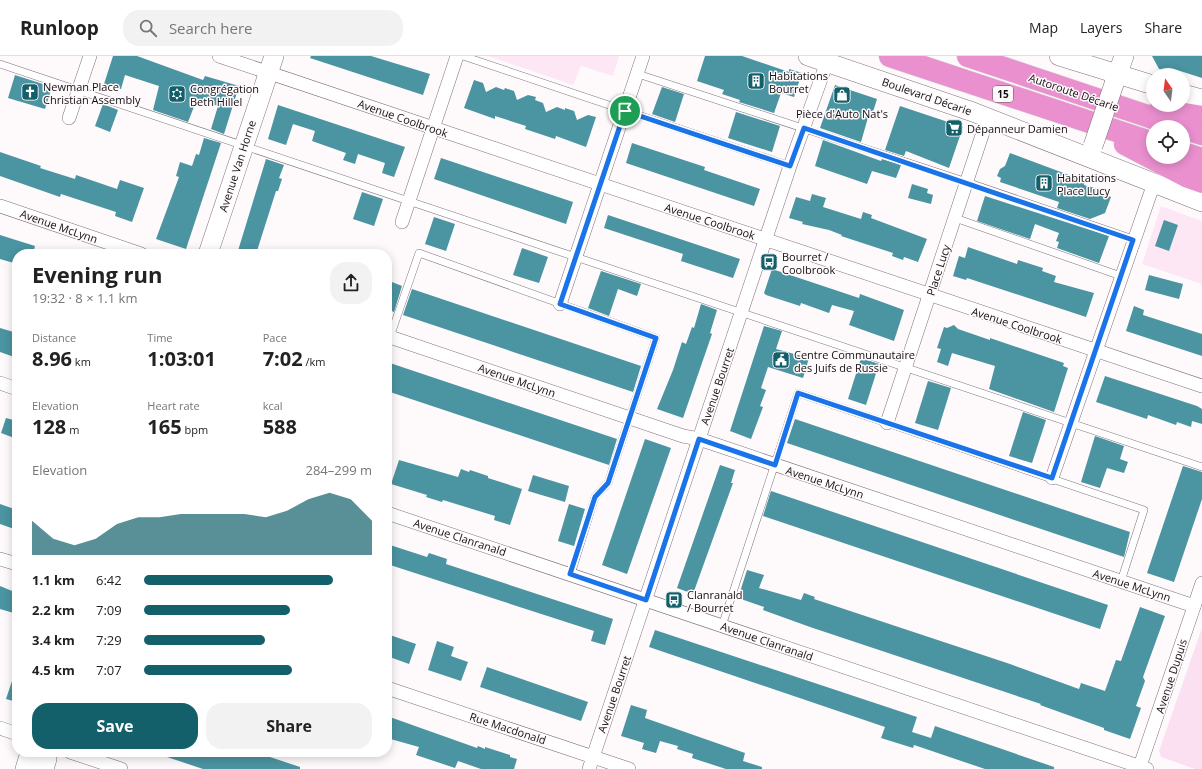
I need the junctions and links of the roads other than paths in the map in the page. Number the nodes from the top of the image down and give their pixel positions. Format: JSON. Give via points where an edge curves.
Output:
{"nodes":[{"id":1,"x":90,"y":56,"type":"edge"},
{"id":2,"x":218,"y":56,"type":"edge"},
{"id":3,"x":456,"y":56,"type":"edge"},
{"id":4,"x":463,"y":56,"type":"edge"},
{"id":5,"x":643,"y":56,"type":"edge"},
{"id":6,"x":808,"y":56,"type":"edge"},
{"id":7,"x":890,"y":56,"type":"edge"},
{"id":8,"x":968,"y":56,"type":"edge"},
{"id":9,"x":1059,"y":56,"type":"edge"},
{"id":10,"x":1124,"y":56,"type":"edge"},
{"id":11,"x":827,"y":62,"type":"junction"},
{"id":12,"x":0,"y":64,"type":"edge"},
{"id":13,"x":271,"y":64,"type":"edge"},
{"id":14,"x":638,"y":74,"type":"junction"},
{"id":15,"x":1116,"y":79,"type":"junction"},
{"id":16,"x":1146,"y":84,"type":"edge"},
{"id":17,"x":78,"y":90,"type":"junction"},
{"id":18,"x":1190,"y":96,"type":"edge"},
{"id":19,"x":1092,"y":98,"type":"junction"},
{"id":20,"x":1202,"y":99,"type":"edge"},
{"id":21,"x":625,"y":111,"type":"junction"},
{"id":22,"x":988,"y":117,"type":"junction"},
{"id":23,"x":69,"y":118,"type":"dead end"},
{"id":24,"x":1076,"y":118,"type":"junction"},
{"id":25,"x":1202,"y":118,"type":"edge"},
{"id":26,"x":1159,"y":120,"type":"edge"},
{"id":27,"x":432,"y":128,"type":"junction"},
{"id":28,"x":804,"y":128,"type":"junction"},
{"id":29,"x":1190,"y":130,"type":"edge"},
{"id":30,"x":1202,"y":134,"type":"edge"},
{"id":31,"x":1146,"y":141,"type":"edge"},
{"id":32,"x":244,"y":147,"type":"junction"},
{"id":33,"x":1091,"y":151,"type":"junction"},
{"id":34,"x":1190,"y":155,"type":"edge"},
{"id":35,"x":1202,"y":159,"type":"edge"},
{"id":36,"x":790,"y":166,"type":"junction"},
{"id":37,"x":1202,"y":182,"type":"edge"},
{"id":38,"x":966,"y":183,"type":"junction"},
{"id":39,"x":1154,"y":183,"type":"junction"},
{"id":40,"x":600,"y":185,"type":"junction"},
{"id":41,"x":408,"y":202,"type":"junction"},
{"id":42,"x":1202,"y":202,"type":"edge"},
{"id":43,"x":0,"y":206,"type":"edge"},
{"id":44,"x":955,"y":218,"type":"junction"},
{"id":45,"x":402,"y":222,"type":"dead end"},
{"id":46,"x":766,"y":240,"type":"junction"},
{"id":47,"x":1133,"y":240,"type":"junction"},
{"id":48,"x":126,"y":249,"type":"edge"},
{"id":49,"x":210,"y":249,"type":"edge"},
{"id":50,"x":576,"y":258,"type":"junction"},
{"id":51,"x":1120,"y":276,"type":"junction"},
{"id":52,"x":930,"y":295,"type":"junction"},
{"id":53,"x":560,"y":304,"type":"junction"},
{"id":54,"x":742,"y":313,"type":"junction"},
{"id":55,"x":392,"y":326,"type":"edge"},
{"id":56,"x":392,"y":338,"type":"edge"},
{"id":57,"x":1096,"y":350,"type":"junction"},
{"id":58,"x":906,"y":368,"type":"junction"},
{"id":59,"x":0,"y":384,"type":"edge"},
{"id":60,"x":1202,"y":386,"type":"edge"},
{"id":61,"x":12,"y":388,"type":"edge"},
{"id":62,"x":630,"y":418,"type":"junction"},
{"id":63,"x":888,"y":423,"type":"junction"},
{"id":64,"x":1071,"y":424,"type":"junction"},
{"id":65,"x":699,"y":439,"type":"junction"},
{"id":66,"x":775,"y":465,"type":"junction"},
{"id":67,"x":1202,"y":466,"type":"edge"},
{"id":68,"x":1052,"y":478,"type":"junction"},
{"id":69,"x":392,"y":515,"type":"edge"},
{"id":70,"x":0,"y":559,"type":"edge"},
{"id":71,"x":12,"y":563,"type":"edge"},
{"id":72,"x":570,"y":574,"type":"junction"},
{"id":73,"x":1121,"y":581,"type":"junction"},
{"id":74,"x":1202,"y":583,"type":"edge"},
{"id":75,"x":646,"y":600,"type":"junction"},
{"id":76,"x":1194,"y":606,"type":"junction"},
{"id":77,"x":722,"y":626,"type":"junction"},
{"id":78,"x":392,"y":690,"type":"edge"},
{"id":79,"x":0,"y":728,"type":"edge"},
{"id":80,"x":12,"y":732,"type":"edge"},
{"id":81,"x":29,"y":757,"type":"edge"},
{"id":82,"x":47,"y":757,"type":"edge"},
{"id":83,"x":85,"y":757,"type":"edge"},
{"id":84,"x":591,"y":763,"type":"edge"},
{"id":85,"x":1142,"y":768,"type":"edge"},
{"id":86,"x":25,"y":769,"type":"edge"},
{"id":87,"x":44,"y":769,"type":"edge"},
{"id":88,"x":121,"y":769,"type":"edge"},
{"id":89,"x":629,"y":769,"type":"edge"}],
"edges":[{"from":1,"to":17,"type":"street"},
{"from":2,"to":13,"type":"street","name":"Avenue Coolbrook"},
{"from":3,"to":27,"type":"street"},
{"from":4,"to":21,"type":"lane"},
{"from":5,"to":14,"type":"street"},
{"from":6,"to":11,"type":"main road","name":"Boulevard Décarie"},
{"from":7,"to":24,"type":"highway","number":"15"},
{"from":8,"to":19,"type":"highway","name":"Autoroute Décarie","number":"15"},
{"from":9,"to":15,"type":"main road"},
{"from":10,"to":15,"type":"main road"},
{"from":11,"to":22,"type":"main road","name":"Boulevard Décarie"},
{"from":11,"to":28,"type":"street","name":"Avenue Bourret"},
{"from":12,"to":17,"type":"lane"},
{"from":13,"to":27,"type":"street","name":"Avenue Coolbrook"},
{"from":13,"to":32,"type":"main road","name":"Avenue Van Horne"},
{"from":14,"to":21,"type":"street"},
{"from":14,"to":28,"type":"lane"},
{"from":15,"to":16,"type":"main road"},
{"from":15,"to":33,"type":"main road","bridge":true},
{"from":17,"to":23,"type":"street"},
{"from":17,"to":32,"type":"lane"},
{"from":18,"to":20,"type":"main road"},
{"from":19,"to":25,"type":"highway"},
{"from":19,"to":26,"type":"highway","name":"Autoroute Décarie","number":"15"},
{"from":21,"to":36,"type":"lane"},
{"from":21,"to":40,"type":"street"},
{"from":22,"to":33,"type":"main road","name":"Boulevard Décarie"},
{"from":22,"to":38,"type":"street","name":"Place Lucy"},
{"from":24,"to":31,"type":"highway","number":"15"},
{"from":24,"to":37,"type":"highway"},
{"from":27,"to":40,"type":"street","name":"Avenue Coolbrook"},
{"from":27,"to":41,"type":"street"},
{"from":28,"to":36,"type":"street","name":"Avenue Bourret"},
{"from":28,"to":38,"type":"lane"},
{"from":29,"to":30,"type":"highway"},
{"from":32,"to":41,"type":"lane"},
{"from":32,"to":49,"type":"main road","name":"Avenue Van Horne"},
{"from":33,"to":39,"type":"main road","name":"Boulevard Décarie"},
{"from":34,"to":35,"type":"highway"},
{"from":36,"to":46,"type":"street","name":"Avenue Bourret"},
{"from":38,"to":44,"type":"street","name":"Place Lucy"},
{"from":38,"to":47,"type":"lane"},
{"from":39,"to":42,"type":"main road","name":"Boulevard Décarie"},
{"from":39,"to":47,"type":"street"},
{"from":40,"to":46,"type":"street","name":"Avenue Coolbrook"},
{"from":40,"to":50,"type":"street"},
{"from":41,"to":45,"type":"street"},
{"from":41,"to":50,"type":"lane"},
{"from":43,"to":48,"type":"street","name":"Avenue McLynn"},
{"from":44,"to":51,"type":"lane"},
{"from":44,"to":52,"type":"street","name":"Place Lucy"},
{"from":46,"to":52,"type":"street","name":"Avenue Coolbrook"},
{"from":46,"to":54,"type":"street","name":"Avenue Bourret"},
{"from":47,"to":51,"type":"street"},
{"from":50,"to":53,"type":"street"},
{"from":50,"to":54,"type":"lane"},
{"from":51,"to":57,"type":"street"},
{"from":52,"to":57,"type":"street","name":"Avenue Coolbrook"},
{"from":52,"to":58,"type":"street","name":"Place Lucy"},
{"from":53,"to":55,"type":"lane","via":[[419,253]]},
{"from":53,"to":62,"type":"lane","via":[[656,338]]},
{"from":54,"to":58,"type":"lane"},
{"from":54,"to":65,"type":"street","name":"Avenue Bourret"},
{"from":56,"to":62,"type":"street","name":"Avenue McLynn"},
{"from":57,"to":60,"type":"street","name":"Avenue Coolbrook"},
{"from":57,"to":64,"type":"street"},
{"from":58,"to":63,"type":"street","name":"Place Lucy"},
{"from":58,"to":64,"type":"lane"},
{"from":59,"to":61,"type":"street"},
{"from":62,"to":65,"type":"street","name":"Avenue McLynn"},
{"from":62,"to":72,"type":"lane","via":[[608,483],[595,497]]},
{"from":63,"to":66,"type":"lane","via":[[798,393]]},
{"from":63,"to":68,"type":"lane"},
{"from":64,"to":67,"type":"lane"},
{"from":64,"to":68,"type":"street"},
{"from":65,"to":66,"type":"street","name":"Avenue McLynn"},
{"from":65,"to":75,"type":"street","name":"Avenue Bourret"},
{"from":66,"to":73,"type":"street","name":"Avenue McLynn"},
{"from":66,"to":77,"type":"lane"},
{"from":68,"to":73,"type":"lane","via":[[1144,510]]},
{"from":69,"to":72,"type":"street","name":"Avenue Clanranald"},
{"from":70,"to":71,"type":"street"},
{"from":72,"to":75,"type":"street","name":"Avenue Clanranald"},
{"from":73,"to":76,"type":"street","name":"Avenue McLynn"},
{"from":74,"to":76,"type":"street","name":"Avenue Dupuis"},
{"from":75,"to":77,"type":"street","name":"Avenue Clanranald"},
{"from":75,"to":84,"type":"street","name":"Avenue Bourret"},
{"from":76,"to":85,"type":"street","name":"Avenue Dupuis"},
{"from":77,"to":85,"type":"street","name":"Avenue Clanranald"},
{"from":78,"to":84,"type":"street","name":"Rue Macdonald"},
{"from":79,"to":80,"type":"street"},
{"from":81,"to":86,"type":"main road"},
{"from":82,"to":87,"type":"main road"},
{"from":83,"to":88,"type":"street"},
{"from":84,"to":89,"type":"street","name":"Rue Macdonald"}]}
